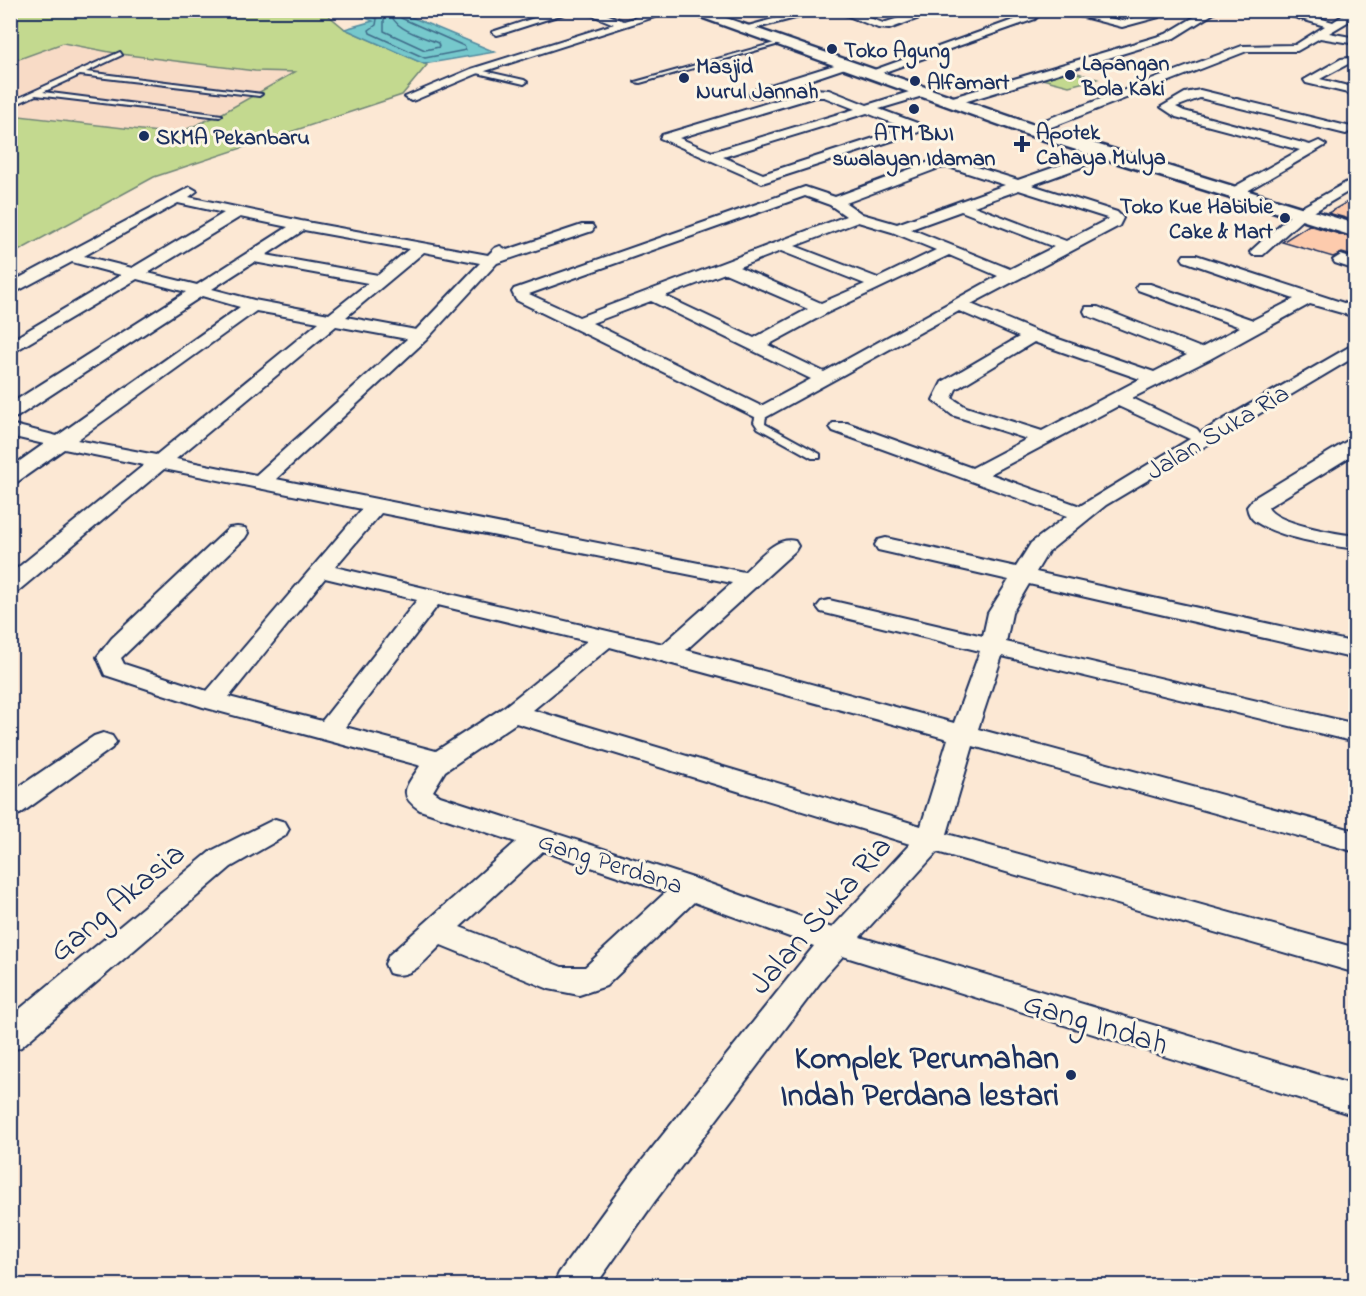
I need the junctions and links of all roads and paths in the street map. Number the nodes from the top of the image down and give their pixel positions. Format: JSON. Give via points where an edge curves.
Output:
{"nodes":[{"id":1,"x":571,"y":10,"type":"edge"},
{"id":2,"x":585,"y":10,"type":"edge"},
{"id":3,"x":671,"y":10,"type":"edge"},
{"id":4,"x":688,"y":10,"type":"edge"},
{"id":5,"x":821,"y":10,"type":"edge"},
{"id":6,"x":838,"y":10,"type":"edge"},
{"id":7,"x":936,"y":10,"type":"edge"},
{"id":8,"x":1039,"y":10,"type":"edge"},
{"id":9,"x":1060,"y":10,"type":"edge"},
{"id":10,"x":1214,"y":10,"type":"edge"},
{"id":11,"x":1279,"y":11,"type":"edge"},
{"id":12,"x":1356,"y":12,"type":"edge"},
{"id":13,"x":1164,"y":14,"type":"edge"},
{"id":14,"x":1196,"y":20,"type":"junction"},
{"id":15,"x":625,"y":25,"type":"junction"},
{"id":16,"x":1333,"y":25,"type":"junction"},
{"id":17,"x":742,"y":29,"type":"junction"},
{"id":18,"x":497,"y":32,"type":"dead end"},
{"id":19,"x":1320,"y":35,"type":"junction"},
{"id":20,"x":1356,"y":41,"type":"edge"},
{"id":21,"x":780,"y":43,"type":"junction"},
{"id":22,"x":1233,"y":53,"type":"junction"},
{"id":23,"x":120,"y":54,"type":"dead end"},
{"id":24,"x":1266,"y":60,"type":"dead end"},
{"id":25,"x":1356,"y":60,"type":"edge"},
{"id":26,"x":844,"y":65,"type":"junction"},
{"id":27,"x":1300,"y":67,"type":"dead end"},
{"id":28,"x":475,"y":71,"type":"junction"},
{"id":29,"x":1322,"y":72,"type":"junction"},
{"id":30,"x":78,"y":73,"type":"junction"},
{"id":31,"x":869,"y":74,"type":"junction"},
{"id":32,"x":524,"y":82,"type":"dead end"},
{"id":33,"x":638,"y":82,"type":"dead end"},
{"id":34,"x":922,"y":92,"type":"junction"},
{"id":35,"x":1356,"y":92,"type":"edge"},
{"id":36,"x":35,"y":93,"type":"junction"},
{"id":37,"x":259,"y":94,"type":"dead end"},
{"id":38,"x":411,"y":97,"type":"dead end"},
{"id":39,"x":742,"y":98,"type":"dead end"},
{"id":40,"x":950,"y":102,"type":"junction"},
{"id":41,"x":10,"y":105,"type":"edge"},
{"id":42,"x":865,"y":110,"type":"junction"},
{"id":43,"x":219,"y":115,"type":"dead end"},
{"id":44,"x":1351,"y":127,"type":"edge"},
{"id":45,"x":1031,"y":130,"type":"junction"},
{"id":46,"x":1311,"y":149,"type":"junction"},
{"id":47,"x":1104,"y":154,"type":"junction"},
{"id":48,"x":711,"y":157,"type":"junction"},
{"id":49,"x":1356,"y":181,"type":"edge"},
{"id":50,"x":1017,"y":186,"type":"junction"},
{"id":51,"x":195,"y":189,"type":"dead end"},
{"id":52,"x":1232,"y":194,"type":"junction"},
{"id":53,"x":177,"y":199,"type":"junction"},
{"id":54,"x":835,"y":202,"type":"junction"},
{"id":55,"x":961,"y":206,"type":"junction"},
{"id":56,"x":237,"y":212,"type":"junction"},
{"id":57,"x":1300,"y":214,"type":"junction"},
{"id":58,"x":857,"y":217,"type":"junction"},
{"id":59,"x":301,"y":225,"type":"junction"},
{"id":60,"x":587,"y":228,"type":"dead end"},
{"id":61,"x":897,"y":230,"type":"junction"},
{"id":62,"x":1356,"y":231,"type":"edge"},
{"id":63,"x":782,"y":246,"type":"junction"},
{"id":64,"x":1065,"y":246,"type":"junction"},
{"id":65,"x":420,"y":248,"type":"junction"},
{"id":66,"x":948,"y":250,"type":"junction"},
{"id":67,"x":1258,"y":252,"type":"dead end"},
{"id":68,"x":497,"y":253,"type":"junction"},
{"id":69,"x":70,"y":257,"type":"junction"},
{"id":70,"x":253,"y":257,"type":"junction"},
{"id":71,"x":1190,"y":258,"type":"dead end"},
{"id":72,"x":726,"y":267,"type":"junction"},
{"id":73,"x":135,"y":273,"type":"junction"},
{"id":74,"x":1011,"y":275,"type":"junction"},
{"id":75,"x":379,"y":280,"type":"junction"},
{"id":76,"x":879,"y":284,"type":"junction"},
{"id":77,"x":1144,"y":287,"type":"dead end"},
{"id":78,"x":10,"y":290,"type":"edge"},
{"id":79,"x":200,"y":291,"type":"junction"},
{"id":80,"x":651,"y":295,"type":"junction"},
{"id":81,"x":1308,"y":298,"type":"junction"},
{"id":82,"x":253,"y":304,"type":"junction"},
{"id":83,"x":960,"y":305,"type":"junction"},
{"id":84,"x":821,"y":309,"type":"junction"},
{"id":85,"x":1092,"y":311,"type":"dead end"},
{"id":86,"x":1356,"y":312,"type":"edge"},
{"id":87,"x":332,"y":320,"type":"junction"},
{"id":88,"x":578,"y":323,"type":"junction"},
{"id":89,"x":1256,"y":327,"type":"junction"},
{"id":90,"x":420,"y":336,"type":"junction"},
{"id":91,"x":1032,"y":336,"type":"junction"},
{"id":92,"x":754,"y":345,"type":"junction"},
{"id":93,"x":1356,"y":348,"type":"edge"},
{"id":94,"x":10,"y":349,"type":"edge"},
{"id":95,"x":1204,"y":355,"type":"junction"},
{"id":96,"x":825,"y":379,"type":"junction"},
{"id":97,"x":1157,"y":379,"type":"junction"},
{"id":98,"x":1119,"y":399,"type":"junction"},
{"id":99,"x":10,"y":413,"type":"edge"},
{"id":100,"x":761,"y":414,"type":"junction"},
{"id":101,"x":840,"y":427,"type":"dead end"},
{"id":102,"x":10,"y":430,"type":"edge"},
{"id":103,"x":1190,"y":433,"type":"dead end"},
{"id":104,"x":1044,"y":438,"type":"junction"},
{"id":105,"x":59,"y":442,"type":"junction"},
{"id":106,"x":1356,"y":444,"type":"edge"},
{"id":107,"x":816,"y":456,"type":"dead end"},
{"id":108,"x":162,"y":462,"type":"junction"},
{"id":109,"x":973,"y":475,"type":"junction"},
{"id":110,"x":10,"y":478,"type":"edge"},
{"id":111,"x":261,"y":482,"type":"junction"},
{"id":112,"x":378,"y":505,"type":"junction"},
{"id":113,"x":1081,"y":515,"type":"junction"},
{"id":114,"x":237,"y":533,"type":"dead end"},
{"id":115,"x":1356,"y":543,"type":"edge"},
{"id":116,"x":886,"y":545,"type":"dead end"},
{"id":117,"x":787,"y":546,"type":"dead end"},
{"id":118,"x":320,"y":570,"type":"junction"},
{"id":119,"x":1021,"y":576,"type":"junction"},
{"id":120,"x":749,"y":580,"type":"junction"},
{"id":121,"x":10,"y":586,"type":"edge"},
{"id":122,"x":431,"y":598,"type":"junction"},
{"id":123,"x":829,"y":607,"type":"dead end"},
{"id":124,"x":606,"y":638,"type":"junction"},
{"id":125,"x":993,"y":647,"type":"junction"},
{"id":126,"x":1356,"y":651,"type":"edge"},
{"id":127,"x":668,"y":653,"type":"junction"},
{"id":128,"x":212,"y":701,"type":"junction"},
{"id":129,"x":513,"y":713,"type":"junction"},
{"id":130,"x":328,"y":730,"type":"junction"},
{"id":131,"x":1356,"y":733,"type":"edge"},
{"id":132,"x":963,"y":734,"type":"junction"},
{"id":133,"x":103,"y":742,"type":"dead end"},
{"id":134,"x":436,"y":764,"type":"junction"},
{"id":135,"x":13,"y":802,"type":"edge"},
{"id":136,"x":276,"y":829,"type":"dead end"},
{"id":137,"x":538,"y":838,"type":"junction"},
{"id":138,"x":931,"y":840,"type":"junction"},
{"id":139,"x":1356,"y":842,"type":"edge"},
{"id":140,"x":689,"y":888,"type":"junction"},
{"id":141,"x":435,"y":930,"type":"junction"},
{"id":142,"x":837,"y":942,"type":"junction"},
{"id":143,"x":1356,"y":961,"type":"edge"},
{"id":144,"x":400,"y":964,"type":"dead end"},
{"id":145,"x":10,"y":1037,"type":"edge"},
{"id":146,"x":1356,"y":1101,"type":"edge"},
{"id":147,"x":572,"y":1286,"type":"edge"}],
"edges":[{"from":1,"to":18,"type":"street"},
{"from":2,"to":15,"type":"street"},
{"from":3,"to":15,"type":"street"},
{"from":4,"to":17,"type":"main road"},
{"from":5,"to":17,"type":"street"},
{"from":6,"to":7,"type":"street","via":[[890,26]]},
{"from":8,"to":31,"type":"street","via":[[1031,17]]},
{"from":9,"to":13,"type":"street","via":[[1122,24]]},
{"from":10,"to":14,"type":"street"},
{"from":11,"to":16,"type":"street"},
{"from":12,"to":16,"type":"street"},
{"from":13,"to":14,"type":"street"},
{"from":14,"to":40,"type":"street","via":[[1170,36]]},
{"from":15,"to":28,"type":"street"},
{"from":16,"to":19,"type":"street"},
{"from":17,"to":21,"type":"main road"},
{"from":19,"to":20,"type":"street"},
{"from":19,"to":22,"type":"street","via":[[1293,49],[1261,46]]},
{"from":21,"to":26,"type":"main road"},
{"from":21,"to":33,"type":"lane"},
{"from":22,"to":24,"type":"street"},
{"from":22,"to":45,"type":"street"},
{"from":23,"to":30,"type":"lane"},
{"from":25,"to":29,"type":"street"},
{"from":26,"to":31,"type":"main road"},
{"from":26,"to":39,"type":"street"},
{"from":27,"to":29,"type":"street"},
{"from":28,"to":32,"type":"lane"},
{"from":28,"to":38,"type":"street"},
{"from":29,"to":35,"type":"street","via":[[1310,80]]},
{"from":30,"to":36,"type":"lane"},
{"from":30,"to":37,"type":"lane"},
{"from":31,"to":34,"type":"main road"},
{"from":34,"to":40,"type":"main road"},
{"from":34,"to":42,"type":"street"},
{"from":36,"to":41,"type":"lane"},
{"from":36,"to":43,"type":"lane"},
{"from":40,"to":45,"type":"main road"},
{"from":42,"to":48,"type":"street"},
{"from":42,"to":48,"type":"street","via":[[825,93],[814,93],[667,138]]},
{"from":42,"to":48,"type":"street","via":[[914,129],[762,179]]},
{"from":44,"to":46,"type":"street"},
{"from":44,"to":46,"type":"street","via":[[1200,94],[1167,107],[1180,114]]},
{"from":45,"to":47,"type":"main road"},
{"from":46,"to":52,"type":"street"},
{"from":47,"to":50,"type":"street"},
{"from":47,"to":52,"type":"main road"},
{"from":49,"to":57,"type":"street"},
{"from":50,"to":54,"type":"street","via":[[963,165],[943,163]]},
{"from":50,"to":55,"type":"street"},
{"from":50,"to":64,"type":"street","via":[[1116,219]]},
{"from":51,"to":53,"type":"street"},
{"from":52,"to":57,"type":"main road"},
{"from":53,"to":56,"type":"street"},
{"from":53,"to":69,"type":"street"},
{"from":54,"to":58,"type":"street"},
{"from":54,"to":88,"type":"street","via":[[805,191],[520,292],[522,297]]},
{"from":55,"to":61,"type":"street"},
{"from":55,"to":64,"type":"street"},
{"from":56,"to":59,"type":"street"},
{"from":56,"to":73,"type":"street"},
{"from":57,"to":62,"type":"main road"},
{"from":57,"to":67,"type":"street"},
{"from":58,"to":61,"type":"street"},
{"from":58,"to":63,"type":"street"},
{"from":59,"to":65,"type":"street"},
{"from":59,"to":70,"type":"street"},
{"from":60,"to":68,"type":"street"},
{"from":61,"to":66,"type":"street"},
{"from":63,"to":72,"type":"street"},
{"from":63,"to":76,"type":"street"},
{"from":64,"to":74,"type":"street"},
{"from":65,"to":68,"type":"street"},
{"from":65,"to":75,"type":"street"},
{"from":66,"to":74,"type":"street"},
{"from":66,"to":76,"type":"street"},
{"from":68,"to":90,"type":"street"},
{"from":69,"to":73,"type":"street"},
{"from":69,"to":78,"type":"street"},
{"from":70,"to":75,"type":"street"},
{"from":70,"to":79,"type":"street"},
{"from":71,"to":81,"type":"street"},
{"from":72,"to":80,"type":"street"},
{"from":72,"to":84,"type":"street"},
{"from":73,"to":79,"type":"street"},
{"from":73,"to":94,"type":"street"},
{"from":74,"to":83,"type":"street"},
{"from":75,"to":87,"type":"street"},
{"from":76,"to":84,"type":"street"},
{"from":77,"to":89,"type":"street"},
{"from":79,"to":82,"type":"street"},
{"from":79,"to":99,"type":"street"},
{"from":80,"to":88,"type":"street"},
{"from":80,"to":92,"type":"street"},
{"from":81,"to":86,"type":"street"},
{"from":81,"to":89,"type":"street"},
{"from":82,"to":87,"type":"street"},
{"from":82,"to":105,"type":"street"},
{"from":83,"to":91,"type":"street"},
{"from":83,"to":96,"type":"street"},
{"from":84,"to":92,"type":"street"},
{"from":85,"to":95,"type":"street"},
{"from":87,"to":90,"type":"street"},
{"from":87,"to":108,"type":"street"},
{"from":88,"to":100,"type":"street"},
{"from":89,"to":95,"type":"street"},
{"from":90,"to":111,"type":"street"},
{"from":91,"to":97,"type":"street"},
{"from":91,"to":104,"type":"street","via":[[948,386],[942,400],[959,411]]},
{"from":92,"to":96,"type":"street"},
{"from":93,"to":113,"type":"street","name":"Jalan Suka Ria"},
{"from":95,"to":97,"type":"street"},
{"from":96,"to":100,"type":"street"},
{"from":97,"to":98,"type":"street"},
{"from":98,"to":103,"type":"street"},
{"from":98,"to":104,"type":"street"},
{"from":100,"to":107,"type":"lane","via":[[761,426]]},
{"from":101,"to":109,"type":"street"},
{"from":102,"to":105,"type":"street"},
{"from":104,"to":109,"type":"street"},
{"from":105,"to":108,"type":"street"},
{"from":105,"to":110,"type":"street"},
{"from":106,"to":115,"type":"street","via":[[1257,507],[1263,518],[1276,523]]},
{"from":108,"to":111,"type":"street"},
{"from":108,"to":121,"type":"street"},
{"from":109,"to":113,"type":"street"},
{"from":111,"to":112,"type":"street"},
{"from":112,"to":118,"type":"street"},
{"from":112,"to":120,"type":"street"},
{"from":113,"to":119,"type":"street","name":"Jalan Suka Ria","via":[[1039,548]]},
{"from":114,"to":128,"type":"street","via":[[109,657],[114,669]]},
{"from":116,"to":119,"type":"street"},
{"from":117,"to":120,"type":"street"},
{"from":118,"to":122,"type":"street"},
{"from":118,"to":128,"type":"street"},
{"from":119,"to":125,"type":"street","name":"Jalan Suka Ria","via":[[999,613]]},
{"from":119,"to":126,"type":"street"},
{"from":120,"to":127,"type":"street"},
{"from":122,"to":124,"type":"street"},
{"from":122,"to":130,"type":"street"},
{"from":123,"to":125,"type":"street"},
{"from":124,"to":127,"type":"street"},
{"from":124,"to":129,"type":"street"},
{"from":125,"to":131,"type":"street"},
{"from":125,"to":132,"type":"street","name":"Jalan Suka Ria"},
{"from":127,"to":132,"type":"street"},
{"from":128,"to":130,"type":"street"},
{"from":129,"to":134,"type":"street"},
{"from":129,"to":138,"type":"street"},
{"from":130,"to":134,"type":"street","via":[[427,758]]},
{"from":132,"to":138,"type":"street","name":"Jalan Suka Ria"},
{"from":132,"to":139,"type":"street"},
{"from":133,"to":135,"type":"street"},
{"from":134,"to":137,"type":"street","name":"Gang Perdana","via":[[419,789],[422,799]]},
{"from":136,"to":145,"type":"street","name":"Gang Akasia","via":[[221,859]]},
{"from":137,"to":140,"type":"street","name":"Gang Perdana"},
{"from":137,"to":141,"type":"street"},
{"from":138,"to":142,"type":"street","name":"Jalan Suka Ria"},
{"from":138,"to":143,"type":"street"},
{"from":140,"to":141,"type":"street","via":[[595,977],[579,982],[560,980]]},
{"from":140,"to":142,"type":"street","name":"Gang Perdana"},
{"from":141,"to":144,"type":"street"},
{"from":142,"to":146,"type":"street","name":"Gang Indah"},
{"from":142,"to":147,"type":"street","name":"Jalan Suka Ria","via":[[642,1189]]}]}
